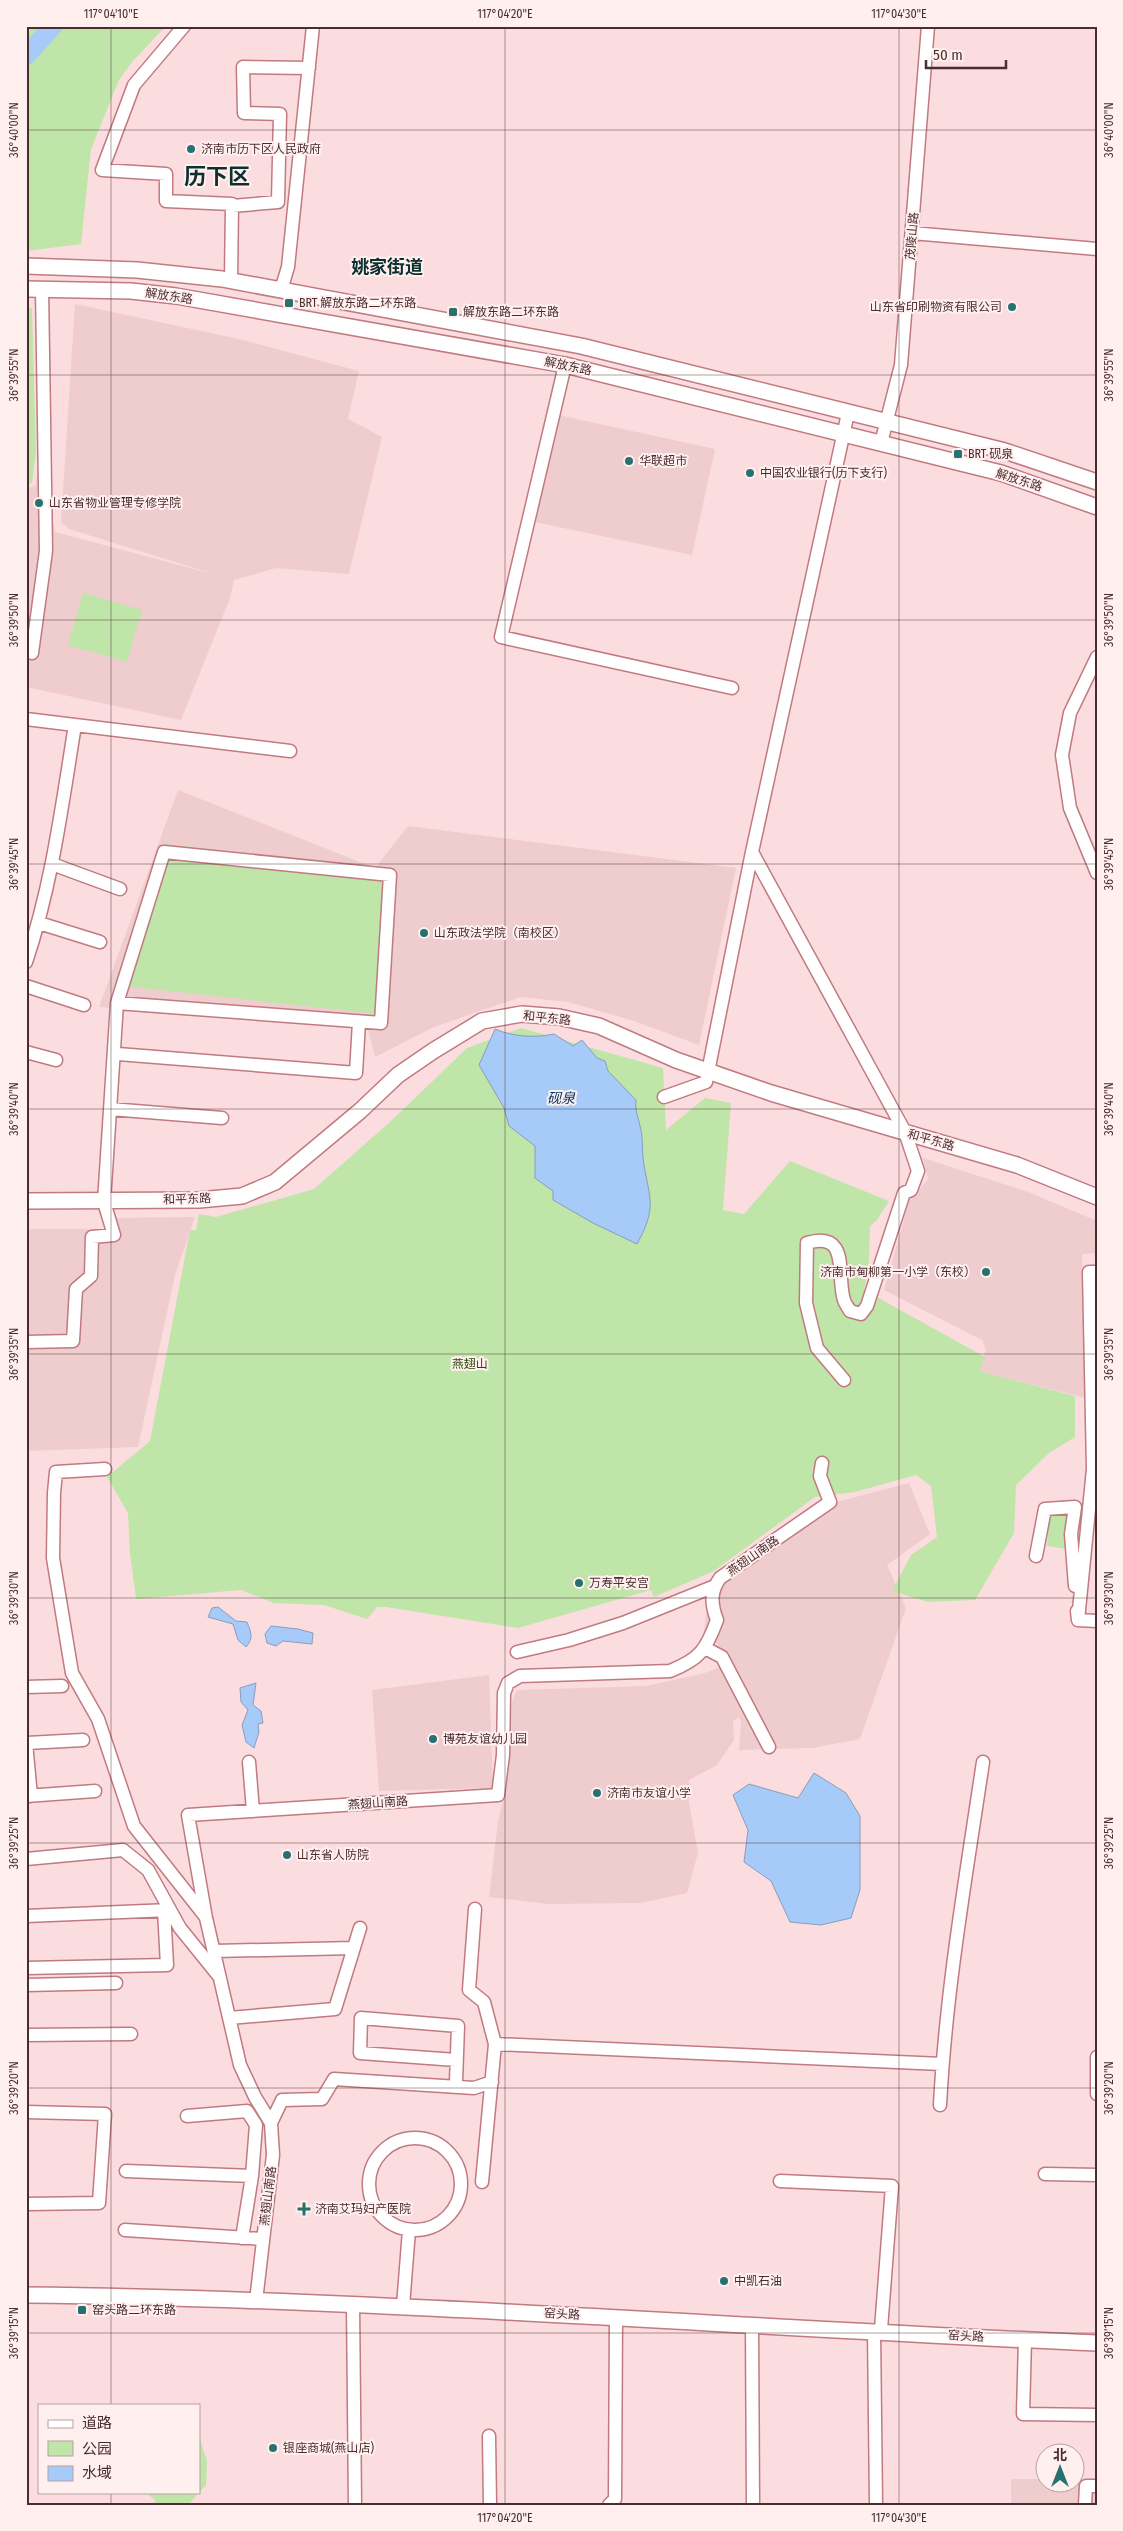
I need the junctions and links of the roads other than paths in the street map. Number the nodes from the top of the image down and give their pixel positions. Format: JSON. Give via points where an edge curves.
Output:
{"nodes":[{"id":1,"x":184,"y":26,"type":"edge"},
{"id":2,"x":313,"y":26,"type":"edge"},
{"id":3,"x":928,"y":26,"type":"edge"},
{"id":4,"x":309,"y":68,"type":"junction"},
{"id":5,"x":232,"y":206,"type":"junction"},
{"id":6,"x":912,"y":232,"type":"junction"},
{"id":7,"x":1097,"y":249,"type":"edge"},
{"id":8,"x":26,"y":266,"type":"edge"},
{"id":9,"x":231,"y":281,"type":"junction"},
{"id":10,"x":26,"y":290,"type":"edge"},
{"id":11,"x":42,"y":290,"type":"junction"},
{"id":12,"x":281,"y":290,"type":"junction"},
{"id":13,"x":565,"y":364,"type":"junction"},
{"id":14,"x":848,"y":413,"type":"junction"},
{"id":15,"x":887,"y":422,"type":"junction"},
{"id":16,"x":843,"y":432,"type":"junction"},
{"id":17,"x":881,"y":443,"type":"junction"},
{"id":18,"x":1097,"y":482,"type":"edge"},
{"id":19,"x":1097,"y":507,"type":"edge"},
{"id":20,"x":32,"y":653,"type":"dead end"},
{"id":21,"x":1097,"y":657,"type":"edge"},
{"id":22,"x":732,"y":688,"type":"dead end"},
{"id":23,"x":26,"y":719,"type":"edge"},
{"id":24,"x":74,"y":725,"type":"junction"},
{"id":25,"x":290,"y":751,"type":"dead end"},
{"id":26,"x":752,"y":852,"type":"junction"},
{"id":27,"x":52,"y":864,"type":"junction"},
{"id":28,"x":1097,"y":873,"type":"edge"},
{"id":29,"x":120,"y":889,"type":"dead end"},
{"id":30,"x":39,"y":924,"type":"junction"},
{"id":31,"x":30,"y":938,"type":"edge"},
{"id":32,"x":100,"y":942,"type":"dead end"},
{"id":33,"x":26,"y":962,"type":"edge"},
{"id":34,"x":26,"y":986,"type":"edge"},
{"id":35,"x":117,"y":1004,"type":"junction"},
{"id":36,"x":84,"y":1005,"type":"dead end"},
{"id":37,"x":359,"y":1022,"type":"junction"},
{"id":38,"x":26,"y":1052,"type":"edge"},
{"id":39,"x":118,"y":1054,"type":"dead end"},
{"id":40,"x":56,"y":1060,"type":"dead end"},
{"id":41,"x":707,"y":1069,"type":"junction"},
{"id":42,"x":664,"y":1097,"type":"dead end"},
{"id":43,"x":110,"y":1109,"type":"junction"},
{"id":44,"x":222,"y":1118,"type":"dead end"},
{"id":45,"x":905,"y":1132,"type":"junction"},
{"id":46,"x":1097,"y":1197,"type":"edge"},
{"id":47,"x":26,"y":1201,"type":"edge"},
{"id":48,"x":104,"y":1202,"type":"junction"},
{"id":49,"x":1097,"y":1272,"type":"edge"},
{"id":50,"x":26,"y":1342,"type":"edge"},
{"id":51,"x":844,"y":1380,"type":"dead end"},
{"id":52,"x":822,"y":1463,"type":"dead end"},
{"id":53,"x":105,"y":1469,"type":"dead end"},
{"id":54,"x":1036,"y":1556,"type":"dead end"},
{"id":55,"x":715,"y":1586,"type":"junction"},
{"id":56,"x":1078,"y":1620,"type":"junction"},
{"id":57,"x":1097,"y":1621,"type":"edge"},
{"id":58,"x":705,"y":1648,"type":"junction"},
{"id":59,"x":517,"y":1652,"type":"dead end"},
{"id":60,"x":62,"y":1686,"type":"dead end"},
{"id":61,"x":26,"y":1687,"type":"edge"},
{"id":62,"x":84,"y":1740,"type":"dead end"},
{"id":63,"x":27,"y":1743,"type":"edge"},
{"id":64,"x":769,"y":1747,"type":"dead end"},
{"id":65,"x":249,"y":1762,"type":"dead end"},
{"id":66,"x":983,"y":1762,"type":"dead end"},
{"id":67,"x":94,"y":1791,"type":"dead end"},
{"id":68,"x":28,"y":1796,"type":"edge"},
{"id":69,"x":252,"y":1811,"type":"junction"},
{"id":70,"x":26,"y":1859,"type":"edge"},
{"id":71,"x":475,"y":1909,"type":"dead end"},
{"id":72,"x":167,"y":1910,"type":"junction"},
{"id":73,"x":26,"y":1916,"type":"edge"},
{"id":74,"x":206,"y":1918,"type":"junction"},
{"id":75,"x":360,"y":1928,"type":"dead end"},
{"id":76,"x":354,"y":1948,"type":"junction"},
{"id":77,"x":214,"y":1951,"type":"junction"},
{"id":78,"x":26,"y":1968,"type":"edge"},
{"id":79,"x":220,"y":1977,"type":"junction"},
{"id":80,"x":116,"y":1983,"type":"dead end"},
{"id":81,"x":26,"y":1985,"type":"edge"},
{"id":82,"x":229,"y":2018,"type":"junction"},
{"id":83,"x":131,"y":2034,"type":"dead end"},
{"id":84,"x":26,"y":2035,"type":"edge"},
{"id":85,"x":495,"y":2044,"type":"junction"},
{"id":86,"x":1097,"y":2057,"type":"edge"},
{"id":87,"x":456,"y":2060,"type":"junction"},
{"id":88,"x":942,"y":2064,"type":"junction"},
{"id":89,"x":456,"y":2082,"type":"dead end"},
{"id":90,"x":492,"y":2082,"type":"junction"},
{"id":91,"x":1097,"y":2094,"type":"edge"},
{"id":92,"x":940,"y":2105,"type":"dead end"},
{"id":93,"x":26,"y":2112,"type":"edge"},
{"id":94,"x":187,"y":2116,"type":"dead end"},
{"id":95,"x":271,"y":2123,"type":"junction"},
{"id":96,"x":126,"y":2170,"type":"dead end"},
{"id":97,"x":1045,"y":2174,"type":"dead end"},
{"id":98,"x":1097,"y":2175,"type":"edge"},
{"id":99,"x":252,"y":2176,"type":"junction"},
{"id":100,"x":780,"y":2181,"type":"dead end"},
{"id":101,"x":482,"y":2182,"type":"dead end"},
{"id":102,"x":26,"y":2204,"type":"edge"},
{"id":103,"x":125,"y":2230,"type":"dead end"},
{"id":104,"x":409,"y":2230,"type":"junction"},
{"id":105,"x":242,"y":2238,"type":"junction"},
{"id":106,"x":263,"y":2239,"type":"junction"},
{"id":107,"x":26,"y":2295,"type":"edge"},
{"id":108,"x":256,"y":2301,"type":"junction"},
{"id":109,"x":354,"y":2304,"type":"junction"},
{"id":110,"x":403,"y":2306,"type":"junction"},
{"id":111,"x":616,"y":2317,"type":"junction"},
{"id":112,"x":752,"y":2324,"type":"junction"},
{"id":113,"x":878,"y":2330,"type":"junction"},
{"id":114,"x":1025,"y":2339,"type":"junction"},
{"id":115,"x":1097,"y":2343,"type":"edge"},
{"id":116,"x":1097,"y":2415,"type":"edge"},
{"id":117,"x":489,"y":2436,"type":"dead end"},
{"id":118,"x":1097,"y":2486,"type":"edge"},
{"id":119,"x":355,"y":2505,"type":"edge"},
{"id":120,"x":490,"y":2505,"type":"edge"},
{"id":121,"x":609,"y":2505,"type":"edge"},
{"id":122,"x":754,"y":2505,"type":"edge"},
{"id":123,"x":876,"y":2505,"type":"edge"},
{"id":124,"x":1085,"y":2505,"type":"edge"}],
"edges":[{"from":1,"to":5,"type":"street","via":[[134,85],[102,170],[166,174],[166,201]]},
{"from":2,"to":4,"type":"street"},
{"from":3,"to":6,"type":"street","name":"茂陵山路"},
{"from":4,"to":5,"type":"street","via":[[243,67],[244,113],[280,114],[278,202]]},
{"from":4,"to":12,"type":"street","via":[[288,266]]},
{"from":5,"to":9,"type":"street"},
{"from":6,"to":7,"type":"street"},
{"from":6,"to":15,"type":"street","name":"茂陵山路","via":[[901,365]]},
{"from":8,"to":9,"type":"main road","name":"解放东路","via":[[136,270]]},
{"from":9,"to":12,"type":"main road","name":"解放东路"},
{"from":10,"to":11,"type":"main road","name":"解放东路"},
{"from":11,"to":13,"type":"main road","name":"解放东路","via":[[131,291],[176,296]]},
{"from":11,"to":20,"type":"street","via":[[46,552]]},
{"from":12,"to":14,"type":"main road","name":"解放东路","via":[[581,346]]},
{"from":13,"to":16,"type":"main road","name":"解放东路"},
{"from":13,"to":22,"type":"street","via":[[501,637]]},
{"from":14,"to":15,"type":"main road","name":"解放东路"},
{"from":14,"to":16,"type":"street"},
{"from":15,"to":17,"type":"street","name":"茂陵山路"},
{"from":15,"to":18,"type":"main road","name":"解放东路","via":[[1005,451]]},
{"from":16,"to":17,"type":"main road","name":"解放东路"},
{"from":16,"to":26,"type":"street"},
{"from":17,"to":19,"type":"main road","name":"解放东路","via":[[1001,473]]},
{"from":21,"to":28,"type":"street","via":[[1070,713],[1062,755],[1070,808]]},
{"from":23,"to":24,"type":"street"},
{"from":24,"to":25,"type":"street"},
{"from":24,"to":27,"type":"street"},
{"from":26,"to":41,"type":"street"},
{"from":26,"to":45,"type":"street"},
{"from":27,"to":29,"type":"street"},
{"from":27,"to":30,"type":"street"},
{"from":30,"to":31,"type":"street"},
{"from":30,"to":32,"type":"street"},
{"from":31,"to":33,"type":"street"},
{"from":34,"to":36,"type":"street"},
{"from":35,"to":37,"type":"street"},
{"from":35,"to":37,"type":"street","via":[[164,852],[390,875],[381,1023]]},
{"from":35,"to":43,"type":"street"},
{"from":37,"to":39,"type":"street","via":[[356,1073]]},
{"from":38,"to":40,"type":"street"},
{"from":41,"to":42,"type":"street","via":[[706,1082]]},
{"from":41,"to":45,"type":"main road","name":"和平东路","via":[[771,1093]]},
{"from":41,"to":48,"type":"main road","name":"和平东路","via":[[676,1060],[599,1026],[559,1017],[522,1014],[482,1021],[398,1075],[275,1182],[242,1196]]},
{"from":43,"to":44,"type":"street"},
{"from":43,"to":48,"type":"street"},
{"from":45,"to":46,"type":"main road","name":"和平东路","via":[[1017,1165]]},
{"from":45,"to":51,"type":"street","via":[[918,1171],[911,1190],[904,1193],[867,1306],[861,1314],[850,1311],[844,1300],[837,1250],[831,1243],[818,1240],[807,1243],[806,1303],[818,1348]]},
{"from":47,"to":48,"type":"main road","name":"和平东路"},
{"from":48,"to":50,"type":"street","via":[[114,1235],[92,1237],[91,1276],[76,1289],[72,1341]]},
{"from":49,"to":56,"type":"street","via":[[1089,1272],[1093,1469]]},
{"from":52,"to":55,"type":"street","name":"燕翅山南路","via":[[820,1476],[830,1502],[720,1578]]},
{"from":53,"to":74,"type":"street","via":[[56,1472],[53,1558],[72,1673],[98,1719],[134,1826]]},
{"from":54,"to":56,"type":"street","via":[[1045,1509],[1075,1507],[1071,1534]]},
{"from":55,"to":58,"type":"street","name":"燕翅山南路","via":[[711,1604],[717,1620]]},
{"from":55,"to":59,"type":"street","via":[[623,1623]]},
{"from":56,"to":57,"type":"street"},
{"from":58,"to":64,"type":"street","via":[[722,1657]]},
{"from":58,"to":69,"type":"street","name":"燕翅山南路","via":[[689,1663],[670,1671],[520,1676],[508,1683],[504,1693],[503,1755],[498,1795]]},
{"from":60,"to":61,"type":"street"},
{"from":62,"to":63,"type":"street"},
{"from":63,"to":68,"type":"street"},
{"from":65,"to":69,"type":"street"},
{"from":66,"to":88,"type":"street","via":[[955,1942]]},
{"from":67,"to":68,"type":"street"},
{"from":69,"to":74,"type":"street","name":"燕翅山南路","via":[[188,1815]]},
{"from":70,"to":72,"type":"street","via":[[123,1850],[148,1870]]},
{"from":71,"to":85,"type":"street","via":[[469,1990],[484,2002]]},
{"from":72,"to":73,"type":"street"},
{"from":72,"to":78,"type":"street","via":[[167,1965]]},
{"from":72,"to":79,"type":"street"},
{"from":74,"to":77,"type":"street","name":"燕翅山南路"},
{"from":75,"to":76,"type":"street"},
{"from":76,"to":77,"type":"street"},
{"from":76,"to":82,"type":"street","via":[[335,2009]]},
{"from":77,"to":79,"type":"street","name":"燕翅山南路"},
{"from":79,"to":82,"type":"street","name":"燕翅山南路"},
{"from":80,"to":81,"type":"street"},
{"from":82,"to":95,"type":"street","name":"燕翅山南路","via":[[240,2065]]},
{"from":83,"to":84,"type":"street"},
{"from":85,"to":88,"type":"street"},
{"from":85,"to":90,"type":"street"},
{"from":86,"to":91,"type":"street"},
{"from":87,"to":87,"type":"street","via":[[458,2026],[361,2018],[360,2053]]},
{"from":87,"to":89,"type":"street"},
{"from":88,"to":92,"type":"street"},
{"from":90,"to":95,"type":"street","via":[[474,2088],[334,2079],[322,2099],[282,2100]]},
{"from":90,"to":101,"type":"street"},
{"from":93,"to":102,"type":"street","via":[[105,2114],[99,2203]]},
{"from":94,"to":99,"type":"street","via":[[247,2111],[256,2125]]},
{"from":95,"to":106,"type":"street","name":"燕翅山南路","via":[[272,2155]]},
{"from":96,"to":99,"type":"street"},
{"from":97,"to":98,"type":"street"},
{"from":99,"to":105,"type":"street"},
{"from":100,"to":113,"type":"street","via":[[892,2186]]},
{"from":103,"to":105,"type":"street"},
{"from":104,"to":104,"type":"street","via":[[424,2230],[450,2216],[458,2203],[461,2188],[460,2173],[450,2154],[431,2141],[417,2138],[402,2139],[388,2146],[376,2158],[368,2188],[372,2203],[381,2216],[393,2226]]},
{"from":104,"to":110,"type":"street"},
{"from":105,"to":106,"type":"street"},
{"from":106,"to":108,"type":"street","name":"燕翅山南路"},
{"from":107,"to":108,"type":"main road","name":"窑头路"},
{"from":108,"to":109,"type":"main road","name":"窑头路"},
{"from":109,"to":110,"type":"main road","name":"窑头路"},
{"from":109,"to":119,"type":"street"},
{"from":110,"to":111,"type":"main road","name":"窑头路"},
{"from":111,"to":112,"type":"main road","name":"窑头路"},
{"from":111,"to":121,"type":"street","via":[[615,2499]]},
{"from":112,"to":113,"type":"main road","name":"窑头路"},
{"from":112,"to":122,"type":"street"},
{"from":113,"to":114,"type":"main road","name":"窑头路"},
{"from":113,"to":123,"type":"street"},
{"from":114,"to":115,"type":"main road","name":"窑头路"},
{"from":114,"to":116,"type":"street","via":[[1023,2414]]},
{"from":117,"to":120,"type":"street"},
{"from":118,"to":124,"type":"street","via":[[1086,2486]]}]}
